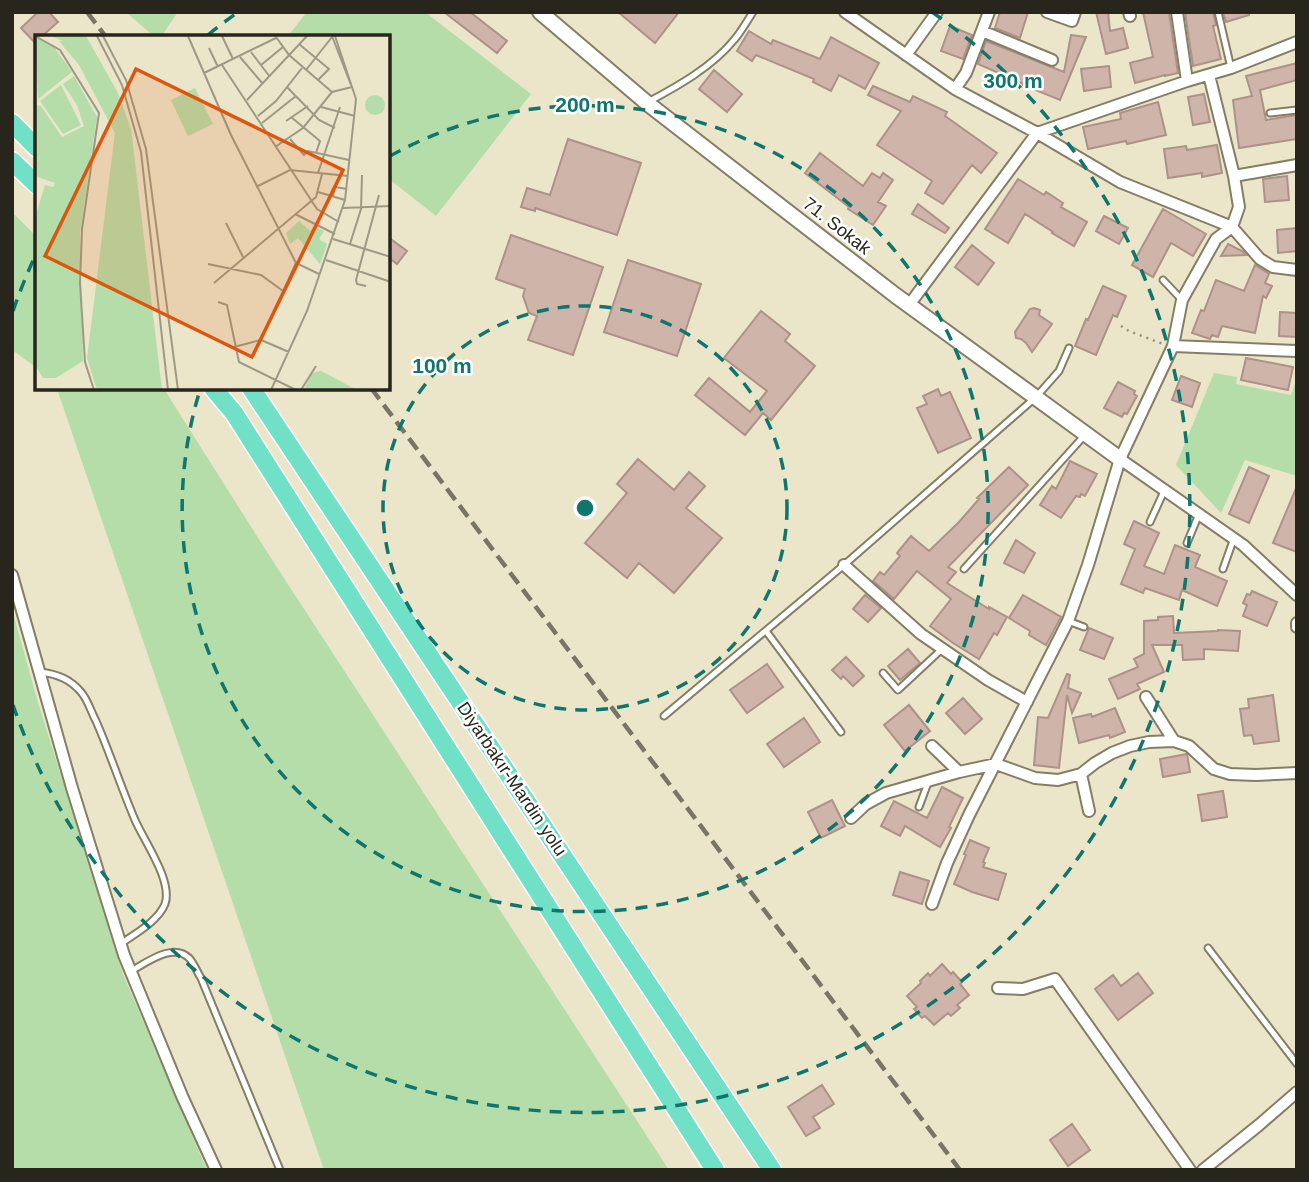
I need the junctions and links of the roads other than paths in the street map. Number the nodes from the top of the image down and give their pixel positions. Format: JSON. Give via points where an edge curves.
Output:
{"nodes":[{"id":1,"x":540,"y":12,"type":"edge"},
{"id":2,"x":753,"y":12,"type":"edge"},
{"id":3,"x":937,"y":12,"type":"edge"},
{"id":4,"x":989,"y":12,"type":"edge"},
{"id":5,"x":1047,"y":12,"type":"edge"},
{"id":6,"x":1075,"y":12,"type":"edge"},
{"id":7,"x":1177,"y":12,"type":"edge"},
{"id":8,"x":1218,"y":12,"type":"edge"},
{"id":9,"x":848,"y":13,"type":"edge"},
{"id":10,"x":982,"y":31,"type":"junction"},
{"id":11,"x":1297,"y":42,"type":"edge"},
{"id":12,"x":906,"y":55,"type":"junction"},
{"id":13,"x":1052,"y":60,"type":"dead end"},
{"id":14,"x":1231,"y":68,"type":"junction"},
{"id":15,"x":1209,"y":75,"type":"junction"},
{"id":16,"x":1187,"y":81,"type":"junction"},
{"id":17,"x":955,"y":89,"type":"junction"},
{"id":18,"x":647,"y":103,"type":"junction"},
{"id":19,"x":1297,"y":110,"type":"edge"},
{"id":20,"x":1270,"y":113,"type":"dead end"},
{"id":21,"x":12,"y":123,"type":"edge"},
{"id":22,"x":1037,"y":133,"type":"junction"},
{"id":23,"x":35,"y":146,"type":"edge"},
{"id":24,"x":12,"y":160,"type":"edge"},
{"id":25,"x":1297,"y":165,"type":"edge"},
{"id":26,"x":1234,"y":176,"type":"junction"},
{"id":27,"x":35,"y":184,"type":"edge"},
{"id":28,"x":1232,"y":227,"type":"junction"},
{"id":29,"x":1297,"y":270,"type":"edge"},
{"id":30,"x":1163,"y":280,"type":"dead end"},
{"id":31,"x":1182,"y":300,"type":"junction"},
{"id":32,"x":909,"y":305,"type":"junction"},
{"id":33,"x":1173,"y":346,"type":"junction"},
{"id":34,"x":1069,"y":348,"type":"dead end"},
{"id":35,"x":1297,"y":351,"type":"edge"},
{"id":36,"x":215,"y":390,"type":"edge"},
{"id":37,"x":252,"y":390,"type":"edge"},
{"id":38,"x":1036,"y":397,"type":"junction"},
{"id":39,"x":1086,"y":434,"type":"junction"},
{"id":40,"x":1120,"y":459,"type":"junction"},
{"id":41,"x":1165,"y":489,"type":"junction"},
{"id":42,"x":1199,"y":514,"type":"junction"},
{"id":43,"x":1150,"y":522,"type":"dead end"},
{"id":44,"x":1234,"y":538,"type":"junction"},
{"id":45,"x":1187,"y":543,"type":"dead end"},
{"id":46,"x":844,"y":565,"type":"junction"},
{"id":47,"x":964,"y":569,"type":"dead end"},
{"id":48,"x":1223,"y":569,"type":"dead end"},
{"id":49,"x":12,"y":575,"type":"edge"},
{"id":50,"x":1297,"y":594,"type":"edge"},
{"id":51,"x":1068,"y":621,"type":"junction"},
{"id":52,"x":1084,"y":627,"type":"dead end"},
{"id":53,"x":766,"y":631,"type":"junction"},
{"id":54,"x":942,"y":649,"type":"junction"},
{"id":55,"x":40,"y":672,"type":"junction"},
{"id":56,"x":883,"y":673,"type":"dead end"},
{"id":57,"x":1146,"y":697,"type":"dead end"},
{"id":58,"x":1027,"y":702,"type":"junction"},
{"id":59,"x":664,"y":716,"type":"dead end"},
{"id":60,"x":841,"y":732,"type":"dead end"},
{"id":61,"x":1174,"y":741,"type":"junction"},
{"id":62,"x":932,"y":746,"type":"dead end"},
{"id":63,"x":996,"y":764,"type":"junction"},
{"id":64,"x":959,"y":772,"type":"junction"},
{"id":65,"x":1297,"y":773,"type":"edge"},
{"id":66,"x":1081,"y":774,"type":"junction"},
{"id":67,"x":929,"y":780,"type":"junction"},
{"id":68,"x":919,"y":807,"type":"dead end"},
{"id":69,"x":1089,"y":811,"type":"dead end"},
{"id":70,"x":851,"y":818,"type":"dead end"},
{"id":71,"x":932,"y":904,"type":"dead end"},
{"id":72,"x":121,"y":944,"type":"junction"},
{"id":73,"x":1208,"y":948,"type":"dead end"},
{"id":74,"x":131,"y":971,"type":"junction"},
{"id":75,"x":998,"y":988,"type":"dead end"},
{"id":76,"x":1297,"y":1064,"type":"edge"},
{"id":77,"x":1297,"y":1092,"type":"edge"},
{"id":78,"x":216,"y":1170,"type":"edge"},
{"id":79,"x":280,"y":1170,"type":"edge"},
{"id":80,"x":715,"y":1170,"type":"edge"},
{"id":81,"x":772,"y":1170,"type":"edge"},
{"id":82,"x":1190,"y":1170,"type":"edge"},
{"id":83,"x":1203,"y":1170,"type":"edge"}],
"edges":[{"from":1,"to":18,"type":"street","name":"71. Sokak"},
{"from":2,"to":18,"type":"lane","via":[[734,41],[707,66]]},
{"from":3,"to":12,"type":"street"},
{"from":4,"to":10,"type":"street"},
{"from":5,"to":6,"type":"street","via":[[1072,21]]},
{"from":7,"to":16,"type":"street"},
{"from":8,"to":14,"type":"lane"},
{"from":9,"to":12,"type":"street"},
{"from":10,"to":13,"type":"street"},
{"from":10,"to":17,"type":"street"},
{"from":11,"to":14,"type":"street"},
{"from":12,"to":17,"type":"street"},
{"from":14,"to":15,"type":"street"},
{"from":15,"to":16,"type":"street"},
{"from":15,"to":26,"type":"street"},
{"from":16,"to":22,"type":"street"},
{"from":17,"to":22,"type":"street"},
{"from":18,"to":32,"type":"street","name":"71. Sokak"},
{"from":19,"to":20,"type":"lane"},
{"from":21,"to":23,"type":"highway"},
{"from":22,"to":28,"type":"street","via":[[1120,182]]},
{"from":22,"to":32,"type":"street"},
{"from":24,"to":27,"type":"highway"},
{"from":25,"to":26,"type":"street"},
{"from":26,"to":28,"type":"street","via":[[1239,207]]},
{"from":28,"to":29,"type":"street","via":[[1259,259],[1273,267]]},
{"from":28,"to":31,"type":"street","via":[[1216,239]]},
{"from":30,"to":31,"type":"lane"},
{"from":31,"to":33,"type":"street"},
{"from":32,"to":38,"type":"street","name":"71. Sokak"},
{"from":33,"to":35,"type":"street"},
{"from":33,"to":40,"type":"street"},
{"from":34,"to":38,"type":"lane","via":[[1059,371]]},
{"from":36,"to":80,"type":"highway","name":"Diyarbakır-Mardin yolu","via":[[234,413]]},
{"from":37,"to":81,"type":"highway","name":"Diyarbakır-Mardin yolu"},
{"from":38,"to":39,"type":"street","name":"71. Sokak"},
{"from":38,"to":46,"type":"lane"},
{"from":39,"to":40,"type":"street","name":"71. Sokak"},
{"from":39,"to":47,"type":"lane"},
{"from":40,"to":41,"type":"street"},
{"from":40,"to":51,"type":"street"},
{"from":41,"to":42,"type":"street"},
{"from":41,"to":43,"type":"lane"},
{"from":42,"to":44,"type":"street"},
{"from":42,"to":45,"type":"lane"},
{"from":44,"to":48,"type":"lane"},
{"from":44,"to":50,"type":"street"},
{"from":46,"to":53,"type":"lane"},
{"from":46,"to":54,"type":"street"},
{"from":49,"to":55,"type":"street"},
{"from":51,"to":52,"type":"lane"},
{"from":51,"to":58,"type":"street"},
{"from":53,"to":59,"type":"lane"},
{"from":53,"to":60,"type":"lane"},
{"from":54,"to":56,"type":"lane","via":[[898,690]]},
{"from":54,"to":58,"type":"street"},
{"from":55,"to":72,"type":"street"},
{"from":55,"to":72,"type":"lane","via":[[71,682],[84,695],[166,891],[164,905],[150,924]]},
{"from":57,"to":61,"type":"street"},
{"from":58,"to":63,"type":"street"},
{"from":61,"to":65,"type":"street","via":[[1189,746],[1214,769],[1230,774]]},
{"from":61,"to":66,"type":"street","via":[[1130,746]]},
{"from":62,"to":64,"type":"street"},
{"from":63,"to":64,"type":"street"},
{"from":63,"to":66,"type":"street","via":[[1035,778],[1058,780]]},
{"from":63,"to":71,"type":"street"},
{"from":64,"to":67,"type":"street"},
{"from":66,"to":69,"type":"street"},
{"from":67,"to":68,"type":"lane"},
{"from":67,"to":70,"type":"street","via":[[886,793]]},
{"from":72,"to":74,"type":"street"},
{"from":73,"to":76,"type":"lane"},
{"from":74,"to":78,"type":"street"},
{"from":74,"to":79,"type":"lane","via":[[161,955],[177,952],[188,957],[201,978]]},
{"from":75,"to":82,"type":"street","via":[[1023,989],[1055,979]]},
{"from":77,"to":83,"type":"street"}]}
